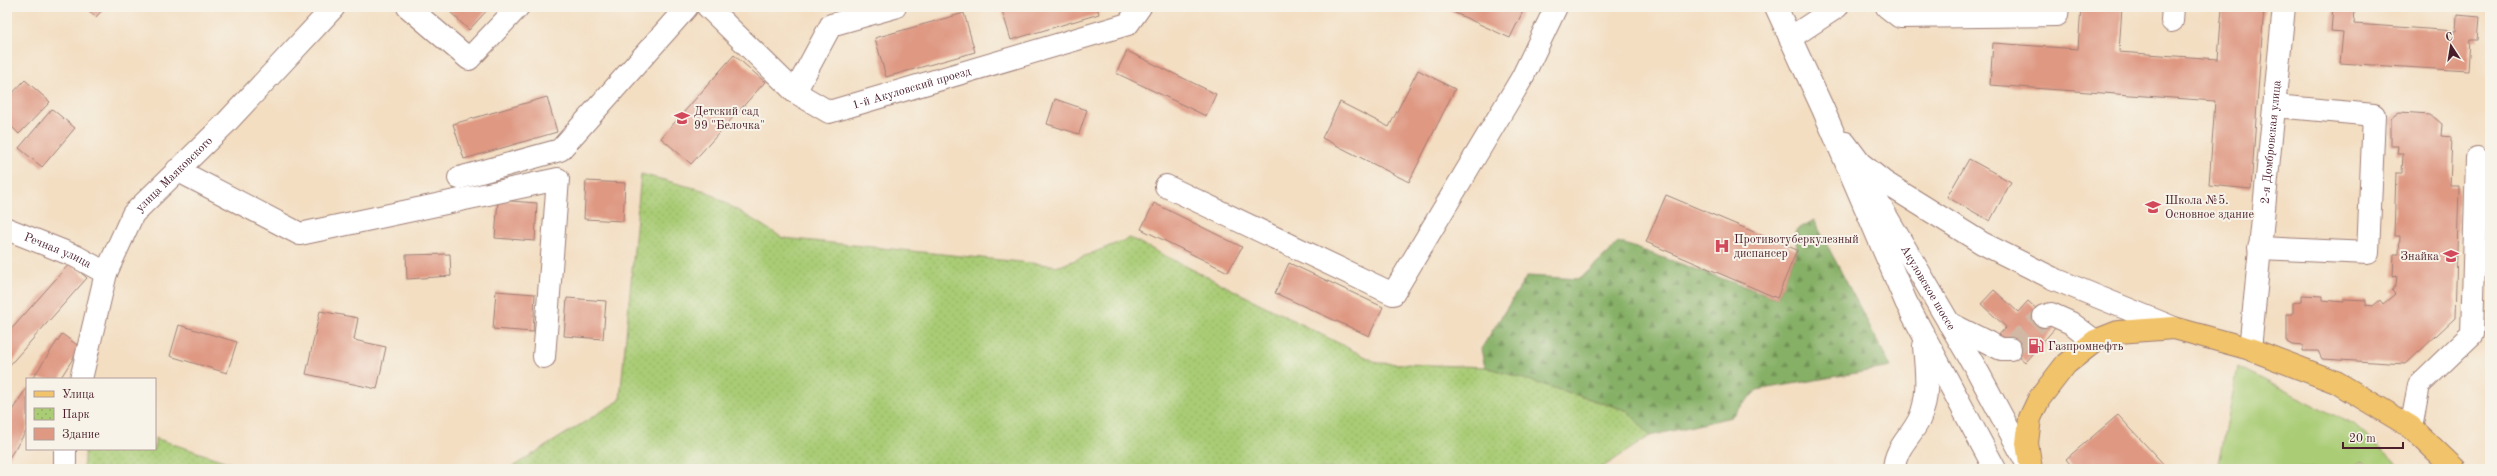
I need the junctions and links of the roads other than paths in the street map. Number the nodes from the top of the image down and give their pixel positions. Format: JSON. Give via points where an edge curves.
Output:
{"nodes":[{"id":1,"x":334,"y":7,"type":"edge"},
{"id":2,"x":408,"y":7,"type":"edge"},
{"id":3,"x":518,"y":7,"type":"edge"},
{"id":4,"x":687,"y":7,"type":"edge"},
{"id":5,"x":708,"y":7,"type":"edge"},
{"id":6,"x":895,"y":7,"type":"edge"},
{"id":7,"x":1140,"y":7,"type":"edge"},
{"id":8,"x":1556,"y":7,"type":"edge"},
{"id":9,"x":1776,"y":7,"type":"edge"},
{"id":10,"x":1887,"y":7,"type":"edge"},
{"id":11,"x":2058,"y":7,"type":"edge"},
{"id":12,"x":2284,"y":7,"type":"edge"},
{"id":13,"x":1826,"y":10,"type":"edge"},
{"id":14,"x":1790,"y":38,"type":"junction"},
{"id":15,"x":795,"y":92,"type":"junction"},
{"id":16,"x":2275,"y":106,"type":"junction"},
{"id":17,"x":1823,"y":108,"type":"junction"},
{"id":18,"x":1840,"y":136,"type":"junction"},
{"id":19,"x":2478,"y":158,"type":"dead end"},
{"id":20,"x":177,"y":170,"type":"junction"},
{"id":21,"x":459,"y":178,"type":"dead end"},
{"id":22,"x":1166,"y":186,"type":"dead end"},
{"id":23,"x":7,"y":230,"type":"edge"},
{"id":24,"x":2259,"y":248,"type":"junction"},
{"id":25,"x":106,"y":273,"type":"junction"},
{"id":26,"x":2044,"y":316,"type":"dead end"},
{"id":27,"x":1950,"y":323,"type":"junction"},
{"id":28,"x":2174,"y":328,"type":"junction"},
{"id":29,"x":1924,"y":339,"type":"junction"},
{"id":30,"x":2095,"y":342,"type":"junction"},
{"id":31,"x":2010,"y":349,"type":"dead end"},
{"id":32,"x":2250,"y":349,"type":"junction"},
{"id":33,"x":544,"y":357,"type":"dead end"},
{"id":34,"x":81,"y":378,"type":"edge"},
{"id":35,"x":2411,"y":427,"type":"junction"},
{"id":36,"x":65,"y":450,"type":"edge"},
{"id":37,"x":65,"y":469,"type":"edge"},
{"id":38,"x":1894,"y":469,"type":"edge"},
{"id":39,"x":1995,"y":469,"type":"edge"},
{"id":40,"x":2030,"y":469,"type":"edge"},
{"id":41,"x":2455,"y":469,"type":"edge"}],
"edges":[{"from":1,"to":20,"type":"street","name":"улица Маяковского","via":[[225,124]]},
{"from":2,"to":3,"type":"street","via":[[469,59]]},
{"from":4,"to":21,"type":"street","via":[[560,150]]},
{"from":5,"to":15,"type":"street","name":"1-й Акуловский проезд"},
{"from":6,"to":15,"type":"street","via":[[831,25]]},
{"from":7,"to":15,"type":"street","name":"1-й Акуловский проезд","via":[[1128,24],[829,112]]},
{"from":8,"to":22,"type":"street","via":[[1522,78],[1393,294]]},
{"from":9,"to":14,"type":"street","name":"Акуловское шоссе"},
{"from":10,"to":11,"type":"street","via":[[1900,17],[2057,15]]},
{"from":12,"to":16,"type":"street","name":"2-я Домбровская улица"},
{"from":13,"to":14,"type":"street"},
{"from":14,"to":17,"type":"street","name":"Акуловское шоссе"},
{"from":16,"to":24,"type":"street","name":"2-я Домбровская улица"},
{"from":16,"to":24,"type":"street","via":[[2374,115],[2368,253]]},
{"from":17,"to":18,"type":"street","name":"Акуловское шоссе"},
{"from":17,"to":29,"type":"street","name":"Акуловское шоссе"},
{"from":18,"to":27,"type":"street","name":"Акуловское шоссе"},
{"from":18,"to":28,"type":"street","via":[[1860,163],[1884,182],[1982,243],[2052,278]]},
{"from":19,"to":35,"type":"street","via":[[2472,334],[2419,385]]},
{"from":20,"to":25,"type":"street","name":"улица Маяковского","via":[[133,214]]},
{"from":20,"to":33,"type":"street","via":[[300,234],[558,179]]},
{"from":23,"to":25,"type":"street","name":"Речная улица","via":[[75,256]]},
{"from":24,"to":32,"type":"street","name":"2-я Домбровская улица"},
{"from":25,"to":34,"type":"street","name":"улица Маяковского"},
{"from":26,"to":30,"type":"street","via":[[2051,314],[2071,324]]},
{"from":27,"to":31,"type":"street","via":[[2001,349]]},
{"from":27,"to":40,"type":"street","name":"Акуловское шоссе"},
{"from":28,"to":30,"type":"main road","via":[[2118,332]]},
{"from":28,"to":32,"type":"main road"},
{"from":29,"to":38,"type":"street","via":[[1928,388],[1919,419],[1895,457]]},
{"from":29,"to":39,"type":"street","name":"Акуловское шоссе"},
{"from":30,"to":40,"type":"main road","via":[[2066,364],[2039,399],[2030,418],[2027,443]]},
{"from":32,"to":35,"type":"main road","via":[[2336,382]]},
{"from":35,"to":41,"type":"main road"},
{"from":36,"to":37,"type":"street"}]}
